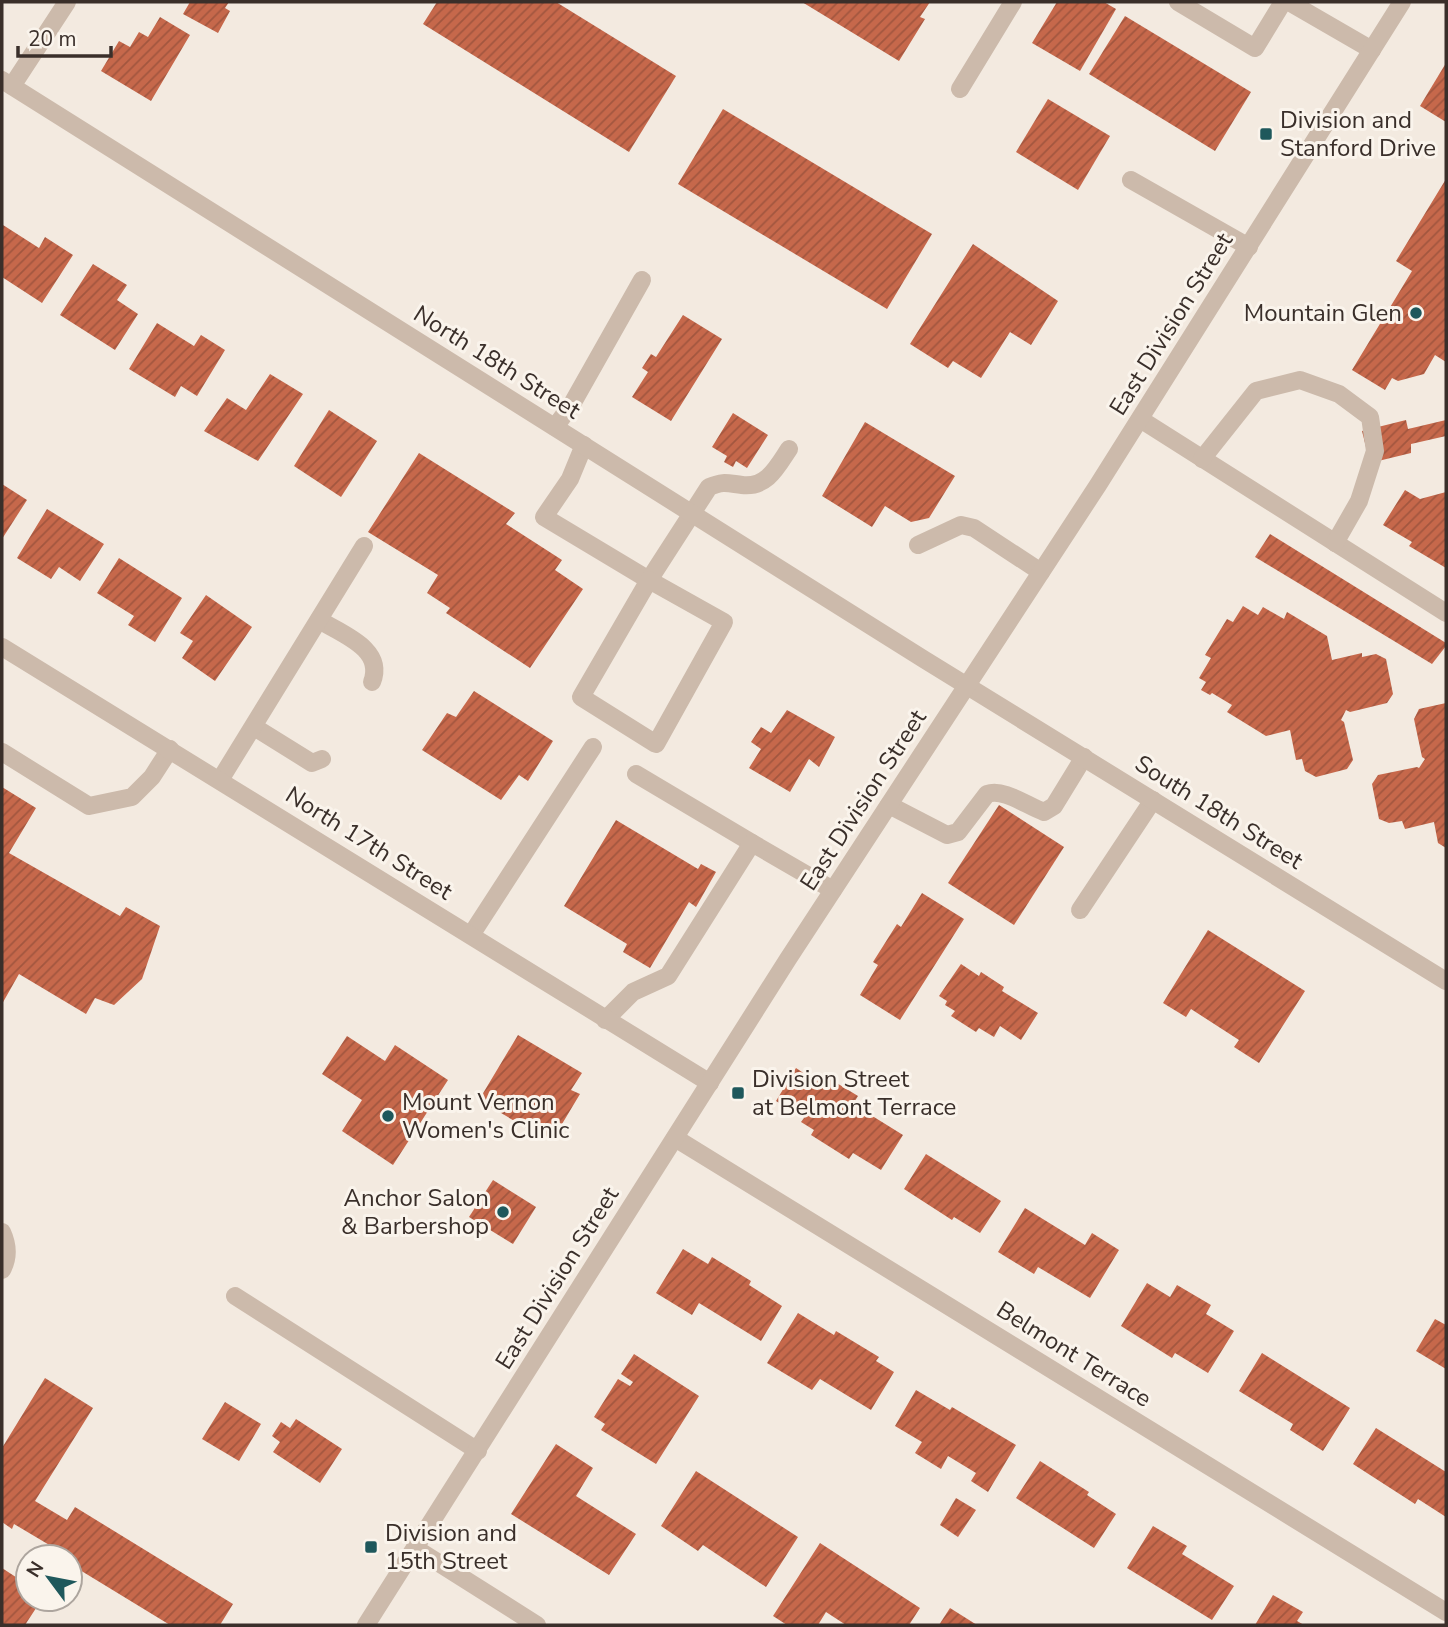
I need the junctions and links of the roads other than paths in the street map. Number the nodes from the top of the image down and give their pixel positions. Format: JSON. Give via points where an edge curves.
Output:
{"nodes":[{"id":1,"x":67,"y":2,"type":"edge"},
{"id":2,"x":1013,"y":2,"type":"edge"},
{"id":3,"x":1178,"y":2,"type":"edge"},
{"id":4,"x":1283,"y":2,"type":"edge"},
{"id":5,"x":1289,"y":2,"type":"edge"},
{"id":6,"x":1402,"y":2,"type":"edge"},
{"id":7,"x":1372,"y":50,"type":"junction"},
{"id":8,"x":7,"y":83,"type":"edge"},
{"id":9,"x":960,"y":89,"type":"dead end"},
{"id":10,"x":1131,"y":180,"type":"dead end"},
{"id":11,"x":1249,"y":247,"type":"junction"},
{"id":12,"x":642,"y":279,"type":"dead end"},
{"id":13,"x":1140,"y":419,"type":"junction"},
{"id":14,"x":555,"y":427,"type":"junction"},
{"id":15,"x":584,"y":445,"type":"junction"},
{"id":16,"x":789,"y":449,"type":"dead end"},
{"id":17,"x":1202,"y":459,"type":"junction"},
{"id":18,"x":691,"y":512,"type":"junction"},
{"id":19,"x":1335,"y":543,"type":"junction"},
{"id":20,"x":918,"y":545,"type":"dead end"},
{"id":21,"x":364,"y":546,"type":"dead end"},
{"id":22,"x":1041,"y":572,"type":"junction"},
{"id":23,"x":649,"y":580,"type":"junction"},
{"id":24,"x":1446,"y":613,"type":"edge"},
{"id":25,"x":319,"y":620,"type":"junction"},
{"id":26,"x":2,"y":647,"type":"edge"},
{"id":27,"x":372,"y":682,"type":"dead end"},
{"id":28,"x":967,"y":685,"type":"junction"},
{"id":29,"x":254,"y":726,"type":"junction"},
{"id":30,"x":593,"y":747,"type":"dead end"},
{"id":31,"x":170,"y":749,"type":"junction"},
{"id":32,"x":2,"y":752,"type":"edge"},
{"id":33,"x":1084,"y":757,"type":"junction"},
{"id":34,"x":322,"y":759,"type":"dead end"},
{"id":35,"x":636,"y":774,"type":"dead end"},
{"id":36,"x":220,"y":780,"type":"junction"},
{"id":37,"x":1153,"y":800,"type":"junction"},
{"id":38,"x":889,"y":805,"type":"junction"},
{"id":39,"x":752,"y":843,"type":"junction"},
{"id":40,"x":833,"y":890,"type":"junction"},
{"id":41,"x":1080,"y":910,"type":"dead end"},
{"id":42,"x":471,"y":935,"type":"junction"},
{"id":43,"x":1446,"y":981,"type":"edge"},
{"id":44,"x":605,"y":1020,"type":"junction"},
{"id":45,"x":709,"y":1083,"type":"junction"},
{"id":46,"x":675,"y":1138,"type":"junction"},
{"id":47,"x":2,"y":1232,"type":"edge"},
{"id":48,"x":2,"y":1270,"type":"edge"},
{"id":49,"x":235,"y":1296,"type":"dead end"},
{"id":50,"x":478,"y":1451,"type":"junction"},
{"id":51,"x":415,"y":1548,"type":"junction"},
{"id":52,"x":1446,"y":1612,"type":"edge"},
{"id":53,"x":366,"y":1625,"type":"edge"},
{"id":54,"x":537,"y":1625,"type":"edge"}],
"edges":[{"from":1,"to":8,"type":"street"},
{"from":2,"to":9,"type":"street"},
{"from":3,"to":4,"type":"street","via":[[1255,48]]},
{"from":5,"to":7,"type":"street"},
{"from":6,"to":7,"type":"street","name":"East Division Street"},
{"from":7,"to":11,"type":"street","name":"East Division Street"},
{"from":8,"to":14,"type":"street","name":"North 18th Street"},
{"from":10,"to":11,"type":"street"},
{"from":11,"to":13,"type":"street","name":"East Division Street"},
{"from":12,"to":14,"type":"street"},
{"from":13,"to":17,"type":"street"},
{"from":13,"to":22,"type":"street","name":"East Division Street"},
{"from":14,"to":15,"type":"street","name":"North 18th Street"},
{"from":15,"to":18,"type":"street","name":"North 18th Street"},
{"from":15,"to":23,"type":"street","via":[[570,479],[544,517]]},
{"from":16,"to":18,"type":"street","via":[[766,480],[758,485],[724,481],[709,488]]},
{"from":17,"to":19,"type":"street"},
{"from":17,"to":19,"type":"street","via":[[1256,391],[1300,380],[1339,394],[1370,416],[1375,451],[1359,501]]},
{"from":18,"to":23,"type":"street"},
{"from":18,"to":28,"type":"street","name":"North 18th Street"},
{"from":19,"to":24,"type":"street"},
{"from":20,"to":22,"type":"street","via":[[961,525],[974,528]]},
{"from":21,"to":25,"type":"street"},
{"from":22,"to":28,"type":"street","name":"East Division Street"},
{"from":23,"to":23,"type":"street","via":[[581,697],[656,744],[724,622]]},
{"from":25,"to":27,"type":"street","via":[[363,646],[376,672]]},
{"from":25,"to":29,"type":"street"},
{"from":26,"to":31,"type":"street","name":"North 17th Street"},
{"from":28,"to":33,"type":"street","name":"South 18th Street"},
{"from":28,"to":38,"type":"street","name":"East Division Street"},
{"from":29,"to":34,"type":"street","via":[[312,763]]},
{"from":29,"to":36,"type":"street"},
{"from":30,"to":42,"type":"street"},
{"from":31,"to":32,"type":"street","via":[[132,797],[89,806]]},
{"from":31,"to":36,"type":"street","name":"North 17th Street"},
{"from":33,"to":37,"type":"street","name":"South 18th Street"},
{"from":33,"to":38,"type":"street","via":[[1054,806],[1044,812],[992,792],[958,832],[947,835]]},
{"from":35,"to":39,"type":"street"},
{"from":36,"to":42,"type":"street","name":"North 17th Street"},
{"from":37,"to":41,"type":"street"},
{"from":37,"to":43,"type":"street","name":"South 18th Street"},
{"from":38,"to":40,"type":"street","name":"East Division Street"},
{"from":39,"to":40,"type":"street"},
{"from":39,"to":44,"type":"street","via":[[668,976],[633,992]]},
{"from":40,"to":45,"type":"street","name":"East Division Street"},
{"from":42,"to":44,"type":"street","name":"North 17th Street"},
{"from":44,"to":45,"type":"street","name":"North 17th Street"},
{"from":45,"to":46,"type":"street","name":"East Division Street"},
{"from":46,"to":50,"type":"street","name":"East Division Street"},
{"from":46,"to":52,"type":"street","name":"Belmont Terrace"},
{"from":47,"to":48,"type":"street","via":[[7,1246]]},
{"from":49,"to":50,"type":"street"},
{"from":50,"to":51,"type":"street","name":"East Division Street"},
{"from":51,"to":53,"type":"street","name":"East Division Street"},
{"from":51,"to":54,"type":"street"}]}
